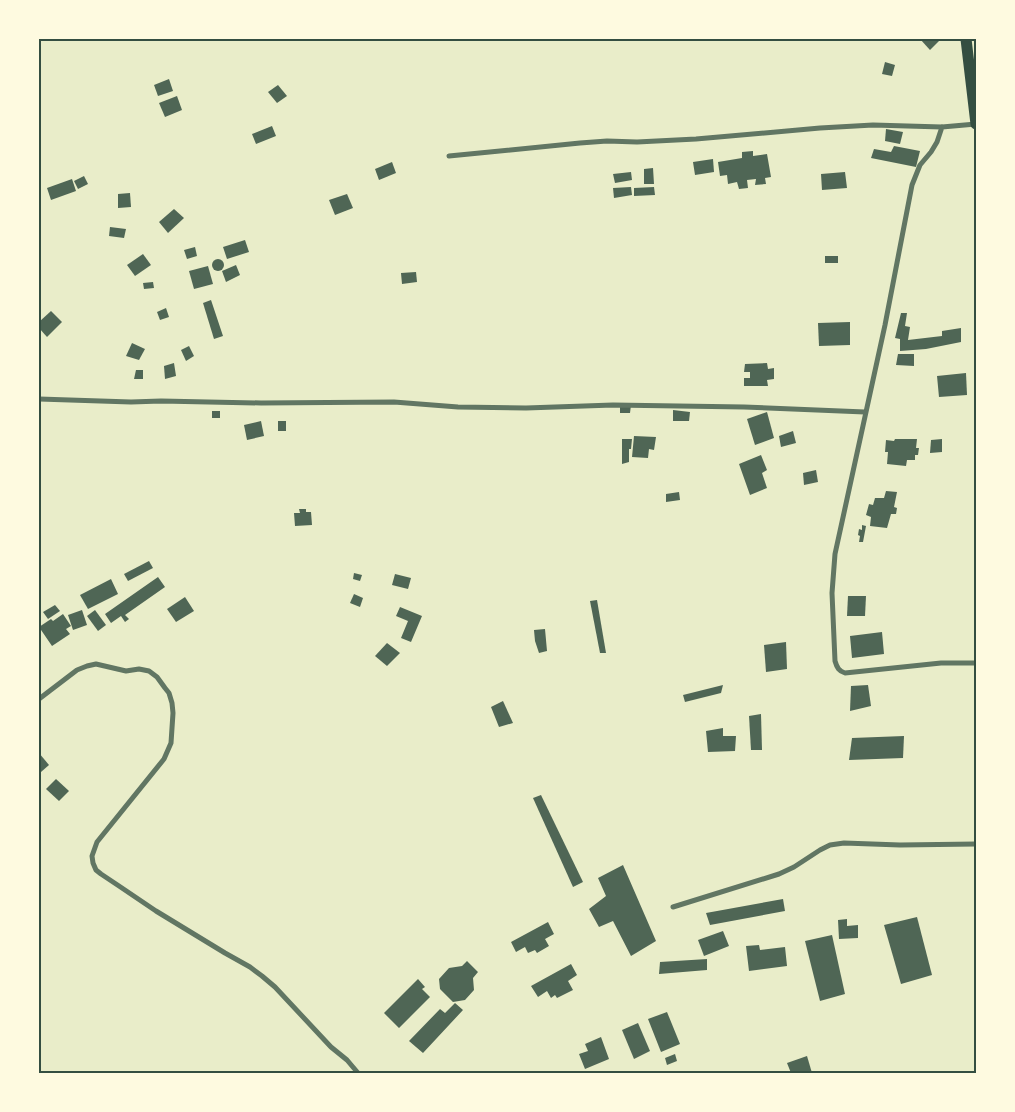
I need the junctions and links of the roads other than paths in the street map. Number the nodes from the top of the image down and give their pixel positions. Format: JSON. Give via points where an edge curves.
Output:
{"nodes":[{"id":1,"x":966,"y":39,"type":"edge"},
{"id":2,"x":975,"y":100,"type":"edge"},
{"id":3,"x":976,"y":124,"type":"edge"},
{"id":4,"x":942,"y":127,"type":"junction"},
{"id":5,"x":449,"y":156,"type":"dead end"},
{"id":6,"x":39,"y":399,"type":"edge"},
{"id":7,"x":865,"y":412,"type":"junction"},
{"id":8,"x":976,"y":663,"type":"edge"},
{"id":9,"x":39,"y":699,"type":"edge"},
{"id":10,"x":976,"y":844,"type":"edge"},
{"id":11,"x":673,"y":908,"type":"dead end"},
{"id":12,"x":358,"y":1073,"type":"edge"}],
"edges":[{"from":1,"to":2,"type":"highway"},
{"from":2,"to":3,"type":"highway"},
{"from":3,"to":4,"type":"street"},
{"from":4,"to":5,"type":"street","via":[[820,128],[696,139],[580,143]]},
{"from":4,"to":7,"type":"street","via":[[912,185]]},
{"from":6,"to":7,"type":"street","via":[[394,402],[526,408],[613,405]]},
{"from":7,"to":8,"type":"street","via":[[833,572],[837,667],[845,673],[941,663]]},
{"from":9,"to":12,"type":"street","via":[[77,670],[96,664],[126,671],[149,671],[157,677],[172,703],[171,743],[164,758],[97,842],[92,856],[96,870],[262,976]]},
{"from":10,"to":11,"type":"street","via":[[830,845],[779,874]]}]}
